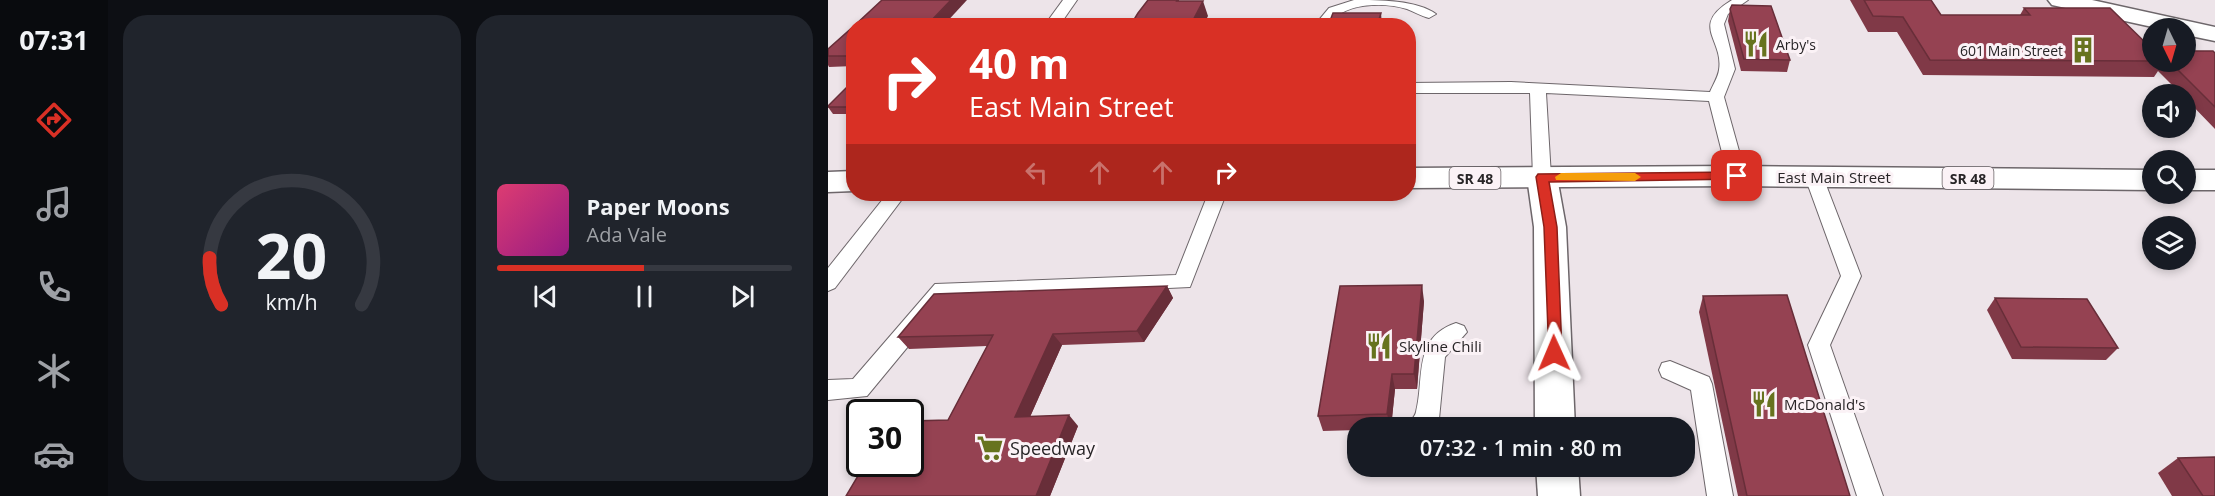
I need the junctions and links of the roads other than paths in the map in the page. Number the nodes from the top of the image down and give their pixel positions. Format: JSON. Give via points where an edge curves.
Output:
{"nodes":[{"id":1,"x":1070,"y":0,"type":"edge"},
{"id":2,"x":1741,"y":0,"type":"edge"},
{"id":3,"x":2060,"y":0,"type":"edge"},
{"id":4,"x":1429,"y":14,"type":"dead end"},
{"id":5,"x":1058,"y":18,"type":"edge"},
{"id":6,"x":1324,"y":18,"type":"edge"},
{"id":7,"x":2215,"y":34,"type":"edge"},
{"id":8,"x":1416,"y":88,"type":"edge"},
{"id":9,"x":1538,"y":90,"type":"junction"},
{"id":10,"x":1716,"y":97,"type":"junction"},
{"id":11,"x":1737,"y":176,"type":"junction"},
{"id":12,"x":1542,"y":177,"type":"junction"},
{"id":13,"x":1814,"y":177,"type":"junction"},
{"id":14,"x":1416,"y":178,"type":"edge"},
{"id":15,"x":2142,"y":180,"type":"edge"},
{"id":16,"x":2196,"y":180,"type":"edge"},
{"id":17,"x":2215,"y":180,"type":"edge"},
{"id":18,"x":846,"y":181,"type":"edge"},
{"id":19,"x":828,"y":182,"type":"edge"},
{"id":20,"x":892,"y":201,"type":"edge"},
{"id":21,"x":1214,"y":201,"type":"edge"},
{"id":22,"x":828,"y":283,"type":"edge"},
{"id":23,"x":1455,"y":332,"type":"dead end"},
{"id":24,"x":1670,"y":370,"type":"dead end"},
{"id":25,"x":828,"y":390,"type":"edge"},
{"id":26,"x":1427,"y":417,"type":"edge"},
{"id":27,"x":1555,"y":417,"type":"edge"},
{"id":28,"x":1558,"y":477,"type":"edge"},
{"id":29,"x":1559,"y":496,"type":"edge"},
{"id":30,"x":1720,"y":496,"type":"edge"},
{"id":31,"x":1870,"y":496,"type":"edge"}],
"edges":[{"from":1,"to":5,"type":"lane"},
{"from":2,"to":10,"type":"lane","via":[[1722,12],[1717,24],[1727,69]]},
{"from":3,"to":7,"type":"main road"},
{"from":4,"to":6,"type":"lane","via":[[1404,3],[1346,3]]},
{"from":8,"to":9,"type":"lane"},
{"from":9,"to":10,"type":"lane"},
{"from":9,"to":12,"type":"lane"},
{"from":10,"to":11,"type":"lane"},
{"from":11,"to":12,"type":"main road","name":"East Main Street","number":"SR 48"},
{"from":11,"to":13,"type":"main road","name":"East Main Street","number":"SR 48"},
{"from":12,"to":14,"type":"main road","name":"East Main Street","number":"SR 48"},
{"from":12,"to":27,"type":"main road","via":[[1550,227]]},
{"from":13,"to":15,"type":"main road","name":"East Main Street","number":"SR 48"},
{"from":13,"to":31,"type":"lane","via":[[1851,276],[1819,345]]},
{"from":16,"to":17,"type":"main road"},
{"from":18,"to":19,"type":"main road"},
{"from":20,"to":22,"type":"lane"},
{"from":21,"to":25,"type":"lane","via":[[1183,282],[942,290],[859,389]]},
{"from":23,"to":26,"type":"lane","via":[[1434,353]]},
{"from":24,"to":30,"type":"lane","via":[[1701,384]]},
{"from":28,"to":29,"type":"main road"}]}
